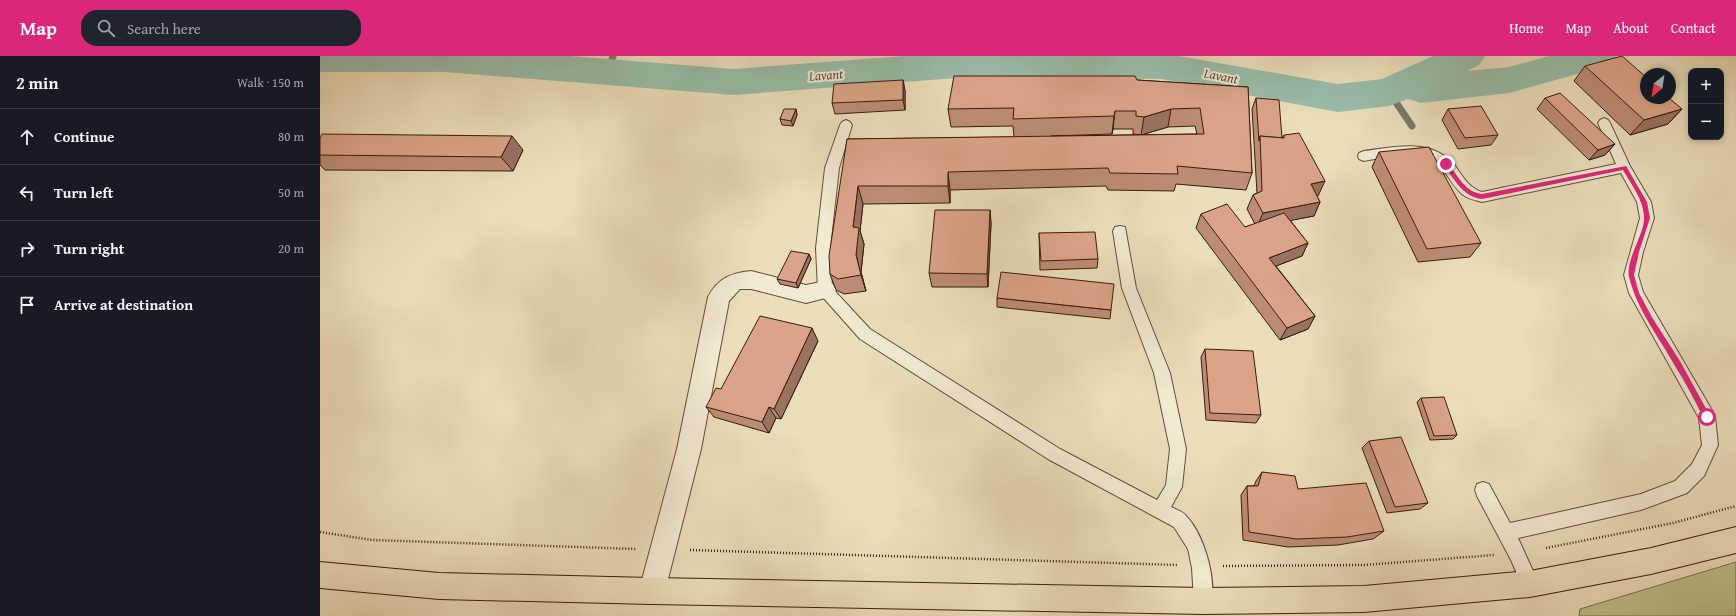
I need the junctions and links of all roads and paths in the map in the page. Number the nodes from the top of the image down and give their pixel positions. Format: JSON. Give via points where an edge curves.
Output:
{"nodes":[{"id":1,"x":1604,"y":123,"type":"dead end"},
{"id":2,"x":846,"y":125,"type":"dead end"},
{"id":3,"x":1364,"y":156,"type":"dead end"},
{"id":4,"x":1624,"y":168,"type":"junction"},
{"id":5,"x":1120,"y":231,"type":"dead end"},
{"id":6,"x":825,"y":290,"type":"junction"},
{"id":7,"x":1483,"y":490,"type":"dead end"},
{"id":8,"x":1736,"y":506,"type":"edge"},
{"id":9,"x":1160,"y":511,"type":"junction"},
{"id":10,"x":320,"y":532,"type":"edge"},
{"id":11,"x":1505,"y":532,"type":"junction"},
{"id":12,"x":1736,"y":540,"type":"edge"},
{"id":13,"x":663,"y":549,"type":"junction"},
{"id":14,"x":1517,"y":554,"type":"junction"},
{"id":15,"x":1201,"y":566,"type":"junction"},
{"id":16,"x":320,"y":575,"type":"edge"},
{"id":17,"x":1530,"y":584,"type":"junction"},
{"id":18,"x":652,"y":592,"type":"junction"},
{"id":19,"x":1203,"y":601,"type":"junction"}],
"edges":[{"from":1,"to":4,"type":"lane"},
{"from":2,"to":6,"type":"lane","via":[[832,168],[823,248]]},
{"from":3,"to":4,"type":"lane","via":[[1421,151],[1433,155],[1446,164],[1473,196],[1482,197]]},
{"from":4,"to":11,"type":"lane","via":[[1644,202],[1648,218],[1631,275],[1636,293],[1707,417],[1710,445],[1698,470],[1681,487],[1641,502]]},
{"from":5,"to":9,"type":"lane","via":[[1128,288],[1162,373],[1178,449],[1174,487]]},
{"from":6,"to":9,"type":"lane","via":[[865,334],[1054,454]]},
{"from":6,"to":13,"type":"street","via":[[806,294],[751,280],[735,281],[719,297],[688,449]]},
{"from":7,"to":11,"type":"lane"},
{"from":8,"to":14,"type":"path","via":[[1673,523]]},
{"from":9,"to":15,"type":"lane","via":[[1180,521],[1191,533]]},
{"from":10,"to":13,"type":"path","via":[[372,540]]},
{"from":11,"to":14,"type":"lane"},
{"from":12,"to":17,"type":"main road","via":[[1651,561]]},
{"from":13,"to":15,"type":"path"},
{"from":13,"to":18,"type":"street"},
{"from":14,"to":15,"type":"path","via":[[1364,565]]},
{"from":14,"to":17,"type":"lane"},
{"from":15,"to":19,"type":"lane"},
{"from":16,"to":18,"type":"main road","via":[[439,586]]},
{"from":17,"to":19,"type":"main road","via":[[1364,599]]},
{"from":18,"to":19,"type":"main road"}]}
